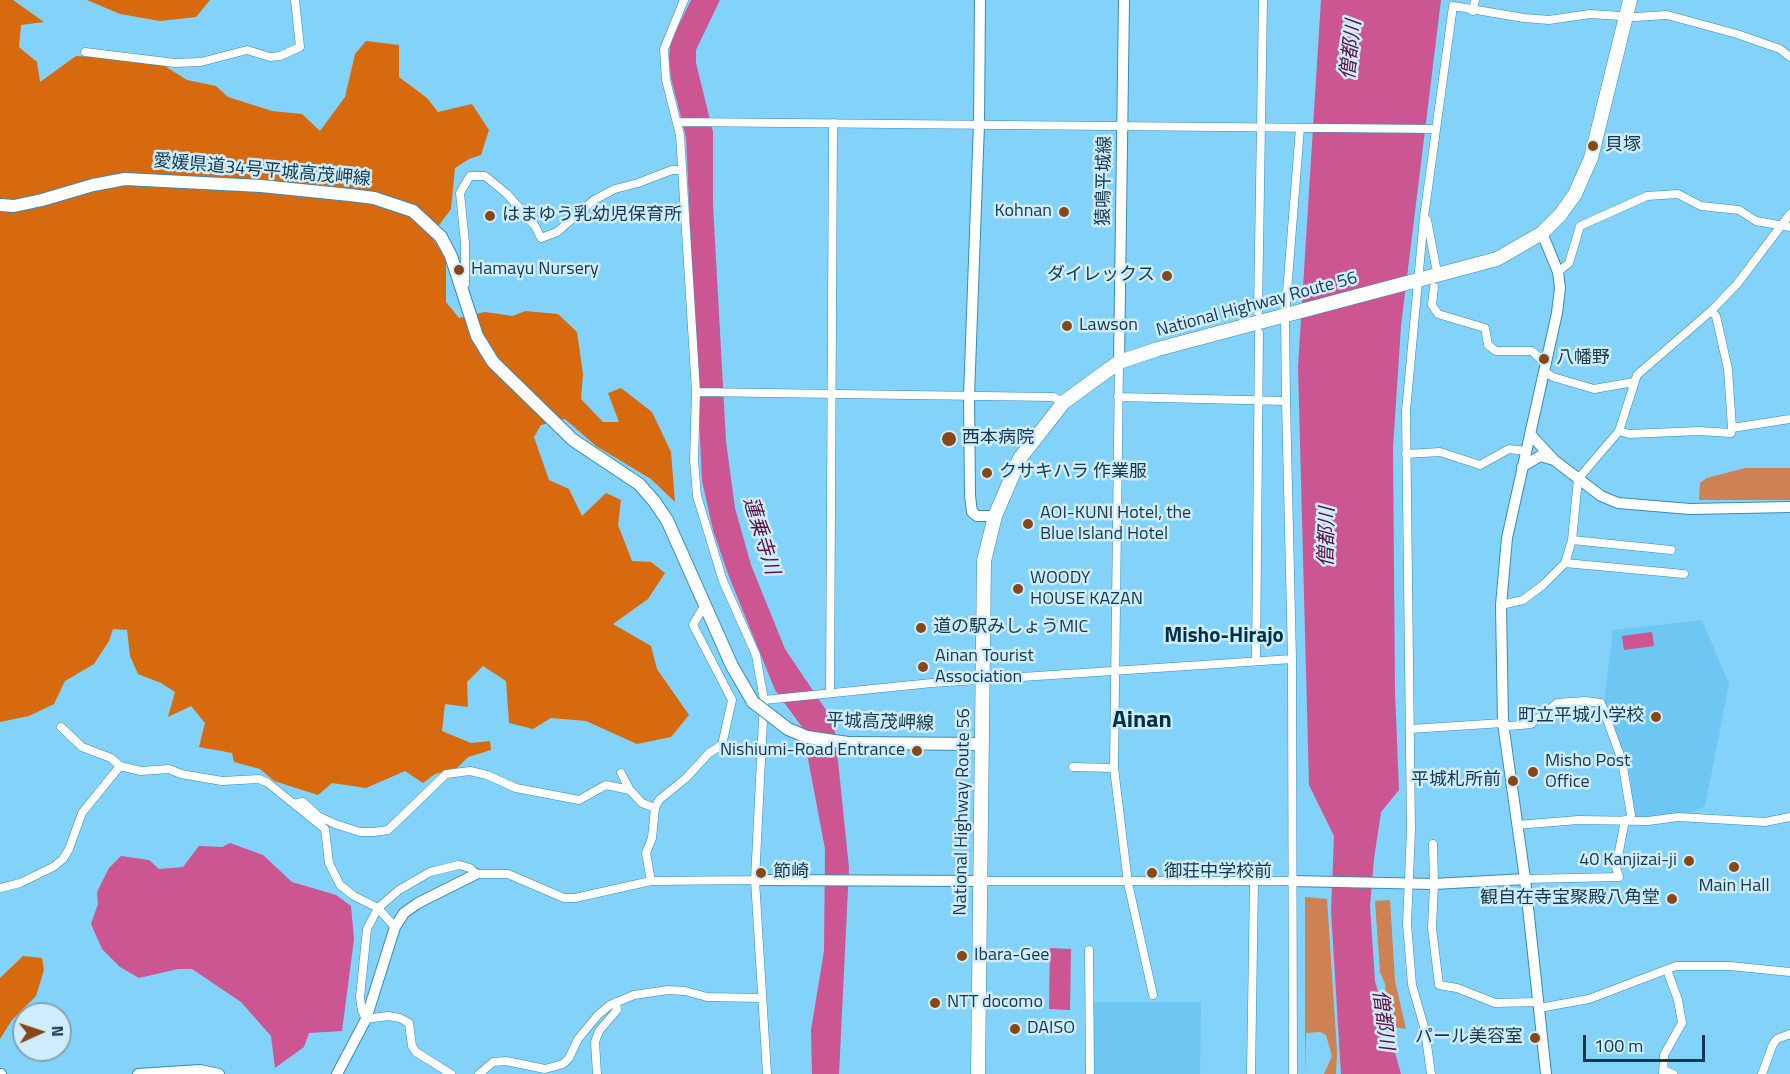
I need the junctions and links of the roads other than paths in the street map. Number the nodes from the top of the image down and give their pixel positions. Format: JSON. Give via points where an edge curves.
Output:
{"nodes":[{"id":1,"x":295,"y":0,"type":"edge"},
{"id":2,"x":684,"y":0,"type":"edge"},
{"id":3,"x":980,"y":0,"type":"edge"},
{"id":4,"x":1124,"y":0,"type":"edge"},
{"id":5,"x":1263,"y":0,"type":"edge"},
{"id":6,"x":1475,"y":0,"type":"edge"},
{"id":7,"x":1630,"y":0,"type":"edge"},
{"id":8,"x":1473,"y":11,"type":"junction"},
{"id":9,"x":1626,"y":16,"type":"junction"},
{"id":10,"x":85,"y":52,"type":"dead end"},
{"id":11,"x":1790,"y":57,"type":"edge"},
{"id":12,"x":681,"y":122,"type":"junction"},
{"id":13,"x":833,"y":123,"type":"junction"},
{"id":14,"x":979,"y":124,"type":"junction"},
{"id":15,"x":1122,"y":126,"type":"junction"},
{"id":16,"x":1261,"y":127,"type":"junction"},
{"id":17,"x":1303,"y":128,"type":"junction"},
{"id":18,"x":1433,"y":129,"type":"junction"},
{"id":19,"x":682,"y":170,"type":"junction"},
{"id":20,"x":0,"y":205,"type":"edge"},
{"id":21,"x":1790,"y":214,"type":"edge"},
{"id":22,"x":1424,"y":217,"type":"junction"},
{"id":23,"x":1786,"y":226,"type":"edge"},
{"id":24,"x":1542,"y":233,"type":"junction"},
{"id":25,"x":1436,"y":267,"type":"dead end"},
{"id":26,"x":1558,"y":272,"type":"junction"},
{"id":27,"x":1418,"y":281,"type":"junction"},
{"id":28,"x":1434,"y":287,"type":"dead end"},
{"id":29,"x":460,"y":288,"type":"junction"},
{"id":30,"x":1712,"y":310,"type":"junction"},
{"id":31,"x":1258,"y":312,"type":"dead end"},
{"id":32,"x":1291,"y":315,"type":"junction"},
{"id":33,"x":1259,"y":333,"type":"dead end"},
{"id":34,"x":1119,"y":362,"type":"junction"},
{"id":35,"x":1545,"y":368,"type":"junction"},
{"id":36,"x":1634,"y":382,"type":"junction"},
{"id":37,"x":698,"y":392,"type":"junction"},
{"id":38,"x":832,"y":395,"type":"junction"},
{"id":39,"x":969,"y":396,"type":"junction"},
{"id":40,"x":1118,"y":398,"type":"junction"},
{"id":41,"x":1259,"y":401,"type":"junction"},
{"id":42,"x":1286,"y":401,"type":"junction"},
{"id":43,"x":1064,"y":402,"type":"junction"},
{"id":44,"x":1790,"y":419,"type":"edge"},
{"id":45,"x":1732,"y":428,"type":"junction"},
{"id":46,"x":1619,"y":431,"type":"junction"},
{"id":47,"x":1530,"y":434,"type":"junction"},
{"id":48,"x":1526,"y":451,"type":"junction"},
{"id":49,"x":1406,"y":454,"type":"junction"},
{"id":50,"x":1554,"y":460,"type":"junction"},
{"id":51,"x":1522,"y":467,"type":"junction"},
{"id":52,"x":1578,"y":479,"type":"junction"},
{"id":53,"x":1790,"y":507,"type":"edge"},
{"id":54,"x":995,"y":516,"type":"junction"},
{"id":55,"x":1572,"y":540,"type":"junction"},
{"id":56,"x":1671,"y":550,"type":"dead end"},
{"id":57,"x":1565,"y":563,"type":"junction"},
{"id":58,"x":1684,"y":574,"type":"dead end"},
{"id":59,"x":1501,"y":605,"type":"junction"},
{"id":60,"x":701,"y":611,"type":"dead end"},
{"id":61,"x":1293,"y":659,"type":"junction"},
{"id":62,"x":1256,"y":662,"type":"junction"},
{"id":63,"x":1116,"y":672,"type":"junction"},
{"id":64,"x":982,"y":679,"type":"junction"},
{"id":65,"x":827,"y":693,"type":"junction"},
{"id":66,"x":759,"y":701,"type":"junction"},
{"id":67,"x":1503,"y":723,"type":"junction"},
{"id":68,"x":61,"y":727,"type":"dead end"},
{"id":69,"x":1410,"y":729,"type":"junction"},
{"id":70,"x":982,"y":744,"type":"junction"},
{"id":71,"x":722,"y":745,"type":"junction"},
{"id":72,"x":760,"y":755,"type":"junction"},
{"id":73,"x":120,"y":766,"type":"junction"},
{"id":74,"x":1073,"y":767,"type":"dead end"},
{"id":75,"x":1114,"y":768,"type":"junction"},
{"id":76,"x":621,"y":773,"type":"dead end"},
{"id":77,"x":630,"y":790,"type":"junction"},
{"id":78,"x":297,"y":803,"type":"junction"},
{"id":79,"x":655,"y":808,"type":"junction"},
{"id":80,"x":1790,"y":817,"type":"edge"},
{"id":81,"x":1627,"y":819,"type":"junction"},
{"id":82,"x":1517,"y":825,"type":"junction"},
{"id":83,"x":1433,"y":844,"type":"dead end"},
{"id":84,"x":476,"y":874,"type":"junction"},
{"id":85,"x":1525,"y":879,"type":"junction"},
{"id":86,"x":651,"y":880,"type":"junction"},
{"id":87,"x":755,"y":880,"type":"junction"},
{"id":88,"x":980,"y":881,"type":"junction"},
{"id":89,"x":1254,"y":881,"type":"junction"},
{"id":90,"x":1294,"y":881,"type":"junction"},
{"id":91,"x":1128,"y":882,"type":"junction"},
{"id":92,"x":1407,"y":883,"type":"junction"},
{"id":93,"x":1434,"y":884,"type":"junction"},
{"id":94,"x":0,"y":888,"type":"edge"},
{"id":95,"x":378,"y":908,"type":"junction"},
{"id":96,"x":395,"y":927,"type":"junction"},
{"id":97,"x":1089,"y":950,"type":"dead end"},
{"id":98,"x":1667,"y":970,"type":"junction"},
{"id":99,"x":1790,"y":972,"type":"edge"},
{"id":100,"x":1153,"y":995,"type":"dead end"},
{"id":101,"x":762,"y":998,"type":"junction"},
{"id":102,"x":616,"y":1002,"type":"junction"},
{"id":103,"x":1539,"y":1005,"type":"junction"},
{"id":104,"x":366,"y":1018,"type":"junction"},
{"id":105,"x":1790,"y":1034,"type":"edge"},
{"id":106,"x":545,"y":1072,"type":"edge"},
{"id":107,"x":1663,"y":1072,"type":"edge"},
{"id":108,"x":138,"y":1074,"type":"edge"},
{"id":109,"x":219,"y":1074,"type":"edge"},
{"id":110,"x":337,"y":1074,"type":"edge"},
{"id":111,"x":451,"y":1074,"type":"edge"},
{"id":112,"x":479,"y":1074,"type":"edge"},
{"id":113,"x":597,"y":1074,"type":"edge"},
{"id":114,"x":767,"y":1074,"type":"edge"},
{"id":115,"x":978,"y":1074,"type":"edge"},
{"id":116,"x":1090,"y":1074,"type":"edge"},
{"id":117,"x":1251,"y":1074,"type":"edge"},
{"id":118,"x":1293,"y":1074,"type":"edge"},
{"id":119,"x":1431,"y":1074,"type":"edge"},
{"id":120,"x":1546,"y":1074,"type":"edge"},
{"id":121,"x":1672,"y":1074,"type":"edge"},
{"id":122,"x":1762,"y":1074,"type":"edge"}],
"edges":[{"from":1,"to":10,"type":"street","via":[[300,47],[280,56],[247,50],[201,62],[175,63]]},
{"from":2,"to":12,"type":"street","via":[[664,49],[666,80]]},
{"from":3,"to":14,"type":"street"},
{"from":4,"to":15,"type":"street","name":"猿鳴平城線"},
{"from":5,"to":16,"type":"street"},
{"from":6,"to":8,"type":"street"},
{"from":7,"to":9,"type":"highway","name":"National Highway Route 56"},
{"from":8,"to":9,"type":"street","via":[[1549,20],[1590,14]]},
{"from":8,"to":18,"type":"street","via":[[1453,6]]},
{"from":9,"to":11,"type":"street","via":[[1682,17],[1780,49]]},
{"from":9,"to":24,"type":"highway","name":"National Highway Route 56","via":[[1591,158],[1575,194]]},
{"from":12,"to":13,"type":"street"},
{"from":12,"to":19,"type":"street"},
{"from":13,"to":14,"type":"street"},
{"from":13,"to":38,"type":"street"},
{"from":14,"to":15,"type":"street"},
{"from":14,"to":39,"type":"street"},
{"from":15,"to":16,"type":"street"},
{"from":15,"to":34,"type":"street","name":"猿鳴平城線"},
{"from":16,"to":17,"type":"street"},
{"from":16,"to":31,"type":"street"},
{"from":17,"to":18,"type":"street"},
{"from":17,"to":32,"type":"street"},
{"from":18,"to":22,"type":"street"},
{"from":19,"to":29,"type":"street","via":[[615,189],[594,200],[557,232],[541,238],[507,194],[485,176],[470,176],[460,193],[465,243],[465,284]]},
{"from":19,"to":37,"type":"street"},
{"from":20,"to":29,"type":"main road","name":"愛媛県道34号平城高茂岬線","via":[[14,206],[125,179],[261,186],[374,198],[413,211],[429,224],[451,256]]},
{"from":21,"to":23,"type":"street"},
{"from":22,"to":25,"type":"street"},
{"from":22,"to":27,"type":"street"},
{"from":23,"to":26,"type":"street","via":[[1756,221],[1739,210],[1701,206],[1678,194],[1647,196],[1580,226],[1569,263]]},
{"from":23,"to":30,"type":"street"},
{"from":24,"to":26,"type":"street"},
{"from":24,"to":27,"type":"highway","name":"National Highway Route 56","via":[[1497,259]]},
{"from":26,"to":35,"type":"street","via":[[1557,313]]},
{"from":27,"to":32,"type":"highway","name":"National Highway Route 56"},
{"from":27,"to":49,"type":"street","via":[[1409,363]]},
{"from":28,"to":35,"type":"street","via":[[1432,305],[1438,314],[1485,328],[1491,348],[1497,351],[1532,351]]},
{"from":29,"to":66,"type":"main road","name":"愛媛県道34号平城高茂岬線","via":[[477,336],[516,387],[573,440],[639,484],[654,501],[667,520],[732,666]]},
{"from":30,"to":36,"type":"street","via":[[1646,365]]},
{"from":30,"to":45,"type":"street","via":[[1728,369]]},
{"from":32,"to":34,"type":"highway","name":"National Highway Route 56"},
{"from":32,"to":42,"type":"street"},
{"from":33,"to":41,"type":"street"},
{"from":34,"to":40,"type":"street"},
{"from":34,"to":43,"type":"highway","name":"National Highway Route 56"},
{"from":35,"to":36,"type":"street","via":[[1553,377],[1594,389]]},
{"from":35,"to":47,"type":"street"},
{"from":36,"to":46,"type":"street"},
{"from":37,"to":38,"type":"street"},
{"from":37,"to":66,"type":"street","via":[[694,460],[697,496],[723,581],[756,655]]},
{"from":38,"to":39,"type":"street"},
{"from":38,"to":65,"type":"street"},
{"from":39,"to":43,"type":"street","via":[[1053,397]]},
{"from":39,"to":54,"type":"street","via":[[972,512],[977,516]]},
{"from":40,"to":41,"type":"street"},
{"from":40,"to":63,"type":"street"},
{"from":41,"to":42,"type":"street"},
{"from":41,"to":62,"type":"street"},
{"from":42,"to":61,"type":"street"},
{"from":43,"to":54,"type":"highway","name":"National Highway Route 56","via":[[1020,458]]},
{"from":44,"to":45,"type":"street"},
{"from":45,"to":46,"type":"street","via":[[1731,433]]},
{"from":46,"to":52,"type":"street"},
{"from":47,"to":48,"type":"street"},
{"from":47,"to":50,"type":"street"},
{"from":48,"to":49,"type":"street","via":[[1509,449],[1480,465],[1440,452]]},
{"from":48,"to":51,"type":"street"},
{"from":49,"to":69,"type":"street"},
{"from":50,"to":51,"type":"street","via":[[1540,456]]},
{"from":50,"to":52,"type":"street"},
{"from":51,"to":59,"type":"street","via":[[1507,538]]},
{"from":52,"to":53,"type":"street","via":[[1618,503],[1690,509]]},
{"from":52,"to":55,"type":"street"},
{"from":54,"to":64,"type":"highway","name":"National Highway Route 56","via":[[984,561]]},
{"from":55,"to":56,"type":"street"},
{"from":55,"to":57,"type":"street"},
{"from":57,"to":58,"type":"street"},
{"from":57,"to":59,"type":"street","via":[[1522,600]]},
{"from":59,"to":67,"type":"street"},
{"from":60,"to":71,"type":"street","via":[[693,625],[732,700]]},
{"from":61,"to":62,"type":"street"},
{"from":61,"to":90,"type":"street"},
{"from":62,"to":63,"type":"street"},
{"from":63,"to":64,"type":"street"},
{"from":63,"to":75,"type":"street"},
{"from":64,"to":65,"type":"street"},
{"from":64,"to":70,"type":"highway","name":"National Highway Route 56"},
{"from":65,"to":66,"type":"street"},
{"from":66,"to":70,"type":"main road","name":"平城高茂岬線","bridge":true,"via":[[788,729],[807,737],[848,743]]},
{"from":66,"to":72,"type":"street"},
{"from":67,"to":69,"type":"street"},
{"from":67,"to":81,"type":"street","via":[[1531,724],[1557,703],[1601,703],[1622,760],[1631,815]]},
{"from":67,"to":82,"type":"street"},
{"from":68,"to":73,"type":"street","via":[[82,747],[111,758]]},
{"from":69,"to":92,"type":"street"},
{"from":70,"to":88,"type":"highway","name":"National Highway Route 56"},
{"from":71,"to":72,"type":"street"},
{"from":71,"to":79,"type":"street","via":[[659,800]]},
{"from":72,"to":87,"type":"street"},
{"from":73,"to":78,"type":"street","via":[[141,771],[169,769],[222,781],[259,780]]},
{"from":73,"to":94,"type":"street","via":[[82,813],[63,859],[20,883]]},
{"from":74,"to":75,"type":"street"},
{"from":75,"to":91,"type":"street"},
{"from":76,"to":77,"type":"street"},
{"from":77,"to":78,"type":"street","via":[[606,786],[579,800],[516,788],[487,774],[446,774],[406,809],[393,826],[374,832],[335,824],[318,816],[303,802]]},
{"from":77,"to":79,"type":"street","via":[[642,803]]},
{"from":78,"to":95,"type":"street","via":[[325,829],[329,863],[340,885]]},
{"from":79,"to":86,"type":"street","via":[[646,853]]},
{"from":80,"to":81,"type":"street","via":[[1747,823]]},
{"from":81,"to":82,"type":"street"},
{"from":81,"to":85,"type":"street","via":[[1616,867],[1619,876]]},
{"from":82,"to":85,"type":"street"},
{"from":83,"to":93,"type":"street"},
{"from":84,"to":86,"type":"street","via":[[508,874],[564,898]]},
{"from":84,"to":95,"type":"street","via":[[459,865],[430,872]]},
{"from":84,"to":96,"type":"street","via":[[418,903]]},
{"from":85,"to":93,"type":"street"},
{"from":85,"to":103,"type":"street"},
{"from":86,"to":87,"type":"street"},
{"from":87,"to":88,"type":"street"},
{"from":87,"to":101,"type":"street"},
{"from":88,"to":91,"type":"street"},
{"from":88,"to":115,"type":"highway","name":"National Highway Route 56"},
{"from":89,"to":90,"type":"street"},
{"from":89,"to":91,"type":"street"},
{"from":89,"to":117,"type":"street"},
{"from":90,"to":92,"type":"street"},
{"from":90,"to":118,"type":"street"},
{"from":91,"to":100,"type":"street"},
{"from":92,"to":93,"type":"street"},
{"from":92,"to":119,"type":"street","via":[[1412,985],[1425,1030]]},
{"from":93,"to":103,"type":"street","via":[[1432,928],[1439,985],[1495,1003]]},
{"from":95,"to":96,"type":"street"},
{"from":95,"to":104,"type":"street","via":[[367,929],[360,997]]},
{"from":96,"to":104,"type":"street"},
{"from":97,"to":116,"type":"street"},
{"from":98,"to":99,"type":"street","via":[[1700,964]]},
{"from":98,"to":103,"type":"street","via":[[1589,999]]},
{"from":98,"to":107,"type":"street","via":[[1682,1023],[1664,1054]]},
{"from":101,"to":102,"type":"street","via":[[668,990]]},
{"from":101,"to":114,"type":"street"},
{"from":102,"to":106,"type":"street","via":[[598,1015],[563,1064]]},
{"from":102,"to":113,"type":"street","via":[[617,1010],[595,1042]]},
{"from":103,"to":120,"type":"street"},
{"from":104,"to":110,"type":"street"},
{"from":104,"to":111,"type":"street","via":[[400,1017],[408,1023],[416,1052]]},
{"from":105,"to":122,"type":"street","via":[[1773,1044]]},
{"from":106,"to":112,"type":"street","via":[[493,1062]]},
{"from":107,"to":121,"type":"street"},
{"from":108,"to":109,"type":"street","via":[[200,1070]]}]}
